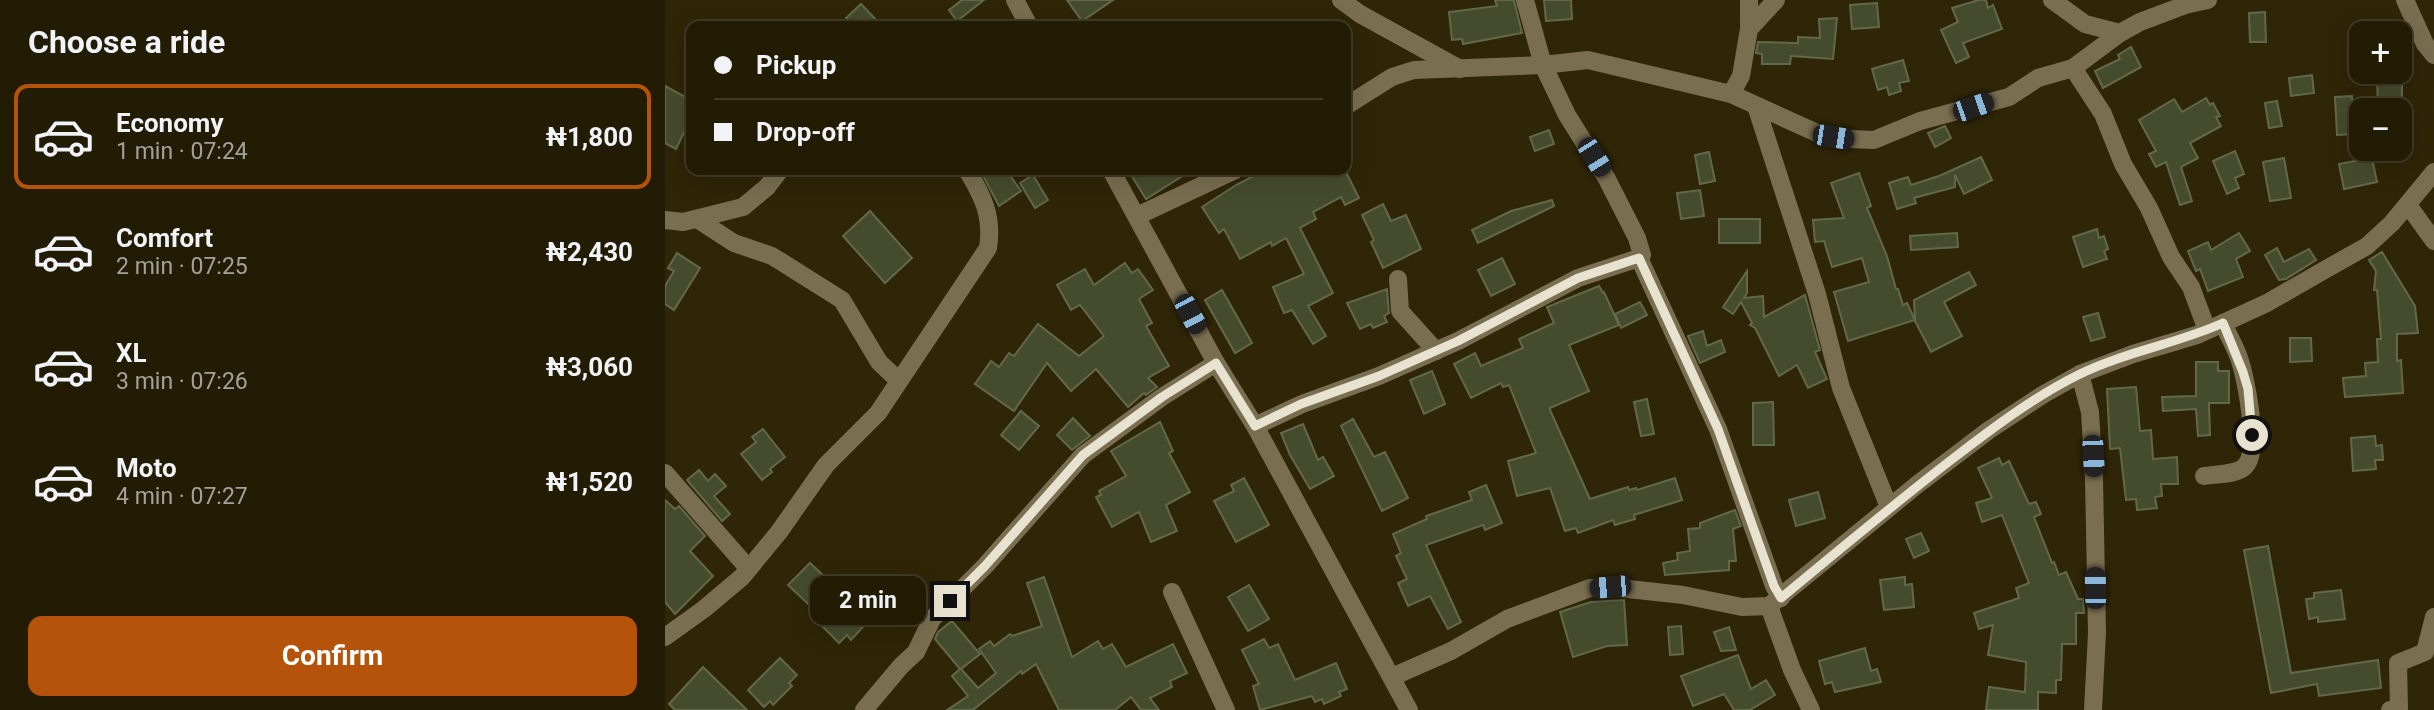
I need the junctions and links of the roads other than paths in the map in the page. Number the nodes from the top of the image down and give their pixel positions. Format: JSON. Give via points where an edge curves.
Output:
{"nodes":[{"id":1,"x":1341,"y":0,"type":"edge"},
{"id":2,"x":1525,"y":0,"type":"edge"},
{"id":3,"x":1749,"y":0,"type":"edge"},
{"id":4,"x":1776,"y":0,"type":"edge"},
{"id":5,"x":2052,"y":0,"type":"edge"},
{"id":6,"x":2208,"y":0,"type":"edge"},
{"id":7,"x":2405,"y":0,"type":"edge"},
{"id":8,"x":1017,"y":2,"type":"edge"},
{"id":9,"x":2178,"y":4,"type":"edge"},
{"id":10,"x":1026,"y":21,"type":"edge"},
{"id":11,"x":2085,"y":24,"type":"junction"},
{"id":12,"x":1749,"y":29,"type":"junction"},
{"id":13,"x":2120,"y":33,"type":"junction"},
{"id":14,"x":2434,"y":55,"type":"edge"},
{"id":15,"x":2080,"y":62,"type":"junction"},
{"id":16,"x":1543,"y":65,"type":"junction"},
{"id":17,"x":1460,"y":69,"type":"junction"},
{"id":18,"x":1731,"y":94,"type":"junction"},
{"id":19,"x":1351,"y":103,"type":"edge"},
{"id":20,"x":1756,"y":106,"type":"junction"},
{"id":21,"x":2434,"y":172,"type":"edge"},
{"id":22,"x":777,"y":175,"type":"edge"},
{"id":23,"x":970,"y":175,"type":"edge"},
{"id":24,"x":1114,"y":175,"type":"edge"},
{"id":25,"x":1224,"y":175,"type":"edge"},
{"id":26,"x":2408,"y":205,"type":"junction"},
{"id":27,"x":1137,"y":216,"type":"junction"},
{"id":28,"x":665,"y":219,"type":"edge"},
{"id":29,"x":697,"y":219,"type":"junction"},
{"id":30,"x":2434,"y":241,"type":"edge"},
{"id":31,"x":1639,"y":258,"type":"junction"},
{"id":32,"x":1398,"y":279,"type":"dead end"},
{"id":33,"x":2215,"y":327,"type":"junction"},
{"id":34,"x":1436,"y":351,"type":"junction"},
{"id":35,"x":1216,"y":363,"type":"junction"},
{"id":36,"x":2080,"y":374,"type":"junction"},
{"id":37,"x":899,"y":382,"type":"junction"},
{"id":38,"x":1255,"y":426,"type":"junction"},
{"id":39,"x":665,"y":473,"type":"edge"},
{"id":40,"x":2204,"y":476,"type":"dead end"},
{"id":41,"x":1889,"y":507,"type":"junction"},
{"id":42,"x":748,"y":568,"type":"junction"},
{"id":43,"x":1172,"y":592,"type":"dead end"},
{"id":44,"x":1775,"y":602,"type":"junction"},
{"id":45,"x":2434,"y":617,"type":"edge"},
{"id":46,"x":665,"y":637,"type":"edge"},
{"id":47,"x":1392,"y":677,"type":"junction"},
{"id":48,"x":864,"y":710,"type":"edge"},
{"id":49,"x":1226,"y":710,"type":"edge"},
{"id":50,"x":1409,"y":710,"type":"edge"},
{"id":51,"x":1811,"y":710,"type":"edge"},
{"id":52,"x":2093,"y":710,"type":"edge"},
{"id":53,"x":2396,"y":710,"type":"edge"}],
"edges":[{"from":1,"to":17,"type":"street"},
{"from":2,"to":16,"type":"street"},
{"from":3,"to":12,"type":"street"},
{"from":4,"to":12,"type":"street"},
{"from":5,"to":11,"type":"street"},
{"from":6,"to":9,"type":"street"},
{"from":7,"to":14,"type":"street"},
{"from":8,"to":10,"type":"street"},
{"from":9,"to":13,"type":"street"},
{"from":11,"to":13,"type":"street"},
{"from":11,"to":15,"type":"street"},
{"from":12,"to":18,"type":"street","via":[[1741,76]]},
{"from":13,"to":15,"type":"street"},
{"from":15,"to":20,"type":"street","via":[[2038,78],[2009,97],[1920,121],[1874,140],[1817,133]]},
{"from":15,"to":33,"type":"street","via":[[2123,164],[2171,257]]},
{"from":16,"to":17,"type":"street"},
{"from":16,"to":18,"type":"street","via":[[1588,60]]},
{"from":16,"to":31,"type":"street","via":[[1637,238]]},
{"from":17,"to":19,"type":"street","via":[[1403,72]]},
{"from":18,"to":20,"type":"street"},
{"from":20,"to":41,"type":"street","via":[[1817,294],[1841,388]]},
{"from":21,"to":26,"type":"street"},
{"from":22,"to":29,"type":"street","via":[[743,206]]},
{"from":23,"to":37,"type":"street","via":[[990,216],[988,248]]},
{"from":24,"to":27,"type":"street"},
{"from":25,"to":27,"type":"street"},
{"from":26,"to":30,"type":"street"},
{"from":26,"to":33,"type":"street","via":[[2367,246]]},
{"from":27,"to":35,"type":"street"},
{"from":28,"to":29,"type":"street"},
{"from":29,"to":37,"type":"street","via":[[734,243],[772,256],[842,300],[879,362]]},
{"from":31,"to":34,"type":"street","via":[[1578,278]]},
{"from":31,"to":44,"type":"street","via":[[1718,429],[1774,586]]},
{"from":32,"to":34,"type":"street","via":[[1400,311]]},
{"from":33,"to":36,"type":"street"},
{"from":33,"to":40,"type":"street","via":[[2239,357],[2248,389],[2251,452],[2244,468]]},
{"from":34,"to":38,"type":"street"},
{"from":35,"to":38,"type":"street"},
{"from":35,"to":48,"type":"street","via":[[1083,455],[932,620],[916,652]]},
{"from":36,"to":41,"type":"street","via":[[1989,430]]},
{"from":36,"to":52,"type":"street","via":[[2091,412],[2094,479],[2097,633]]},
{"from":37,"to":42,"type":"street","via":[[872,419],[826,464]]},
{"from":38,"to":47,"type":"street"},
{"from":39,"to":42,"type":"street"},
{"from":41,"to":44,"type":"street"},
{"from":42,"to":46,"type":"street"},
{"from":43,"to":49,"type":"street"},
{"from":44,"to":47,"type":"street","via":[[1742,607],[1683,595],[1590,588],[1507,619]]},
{"from":44,"to":51,"type":"street","via":[[1792,670]]},
{"from":45,"to":53,"type":"street","via":[[2425,652],[2397,663]]},
{"from":47,"to":50,"type":"street"}]}
